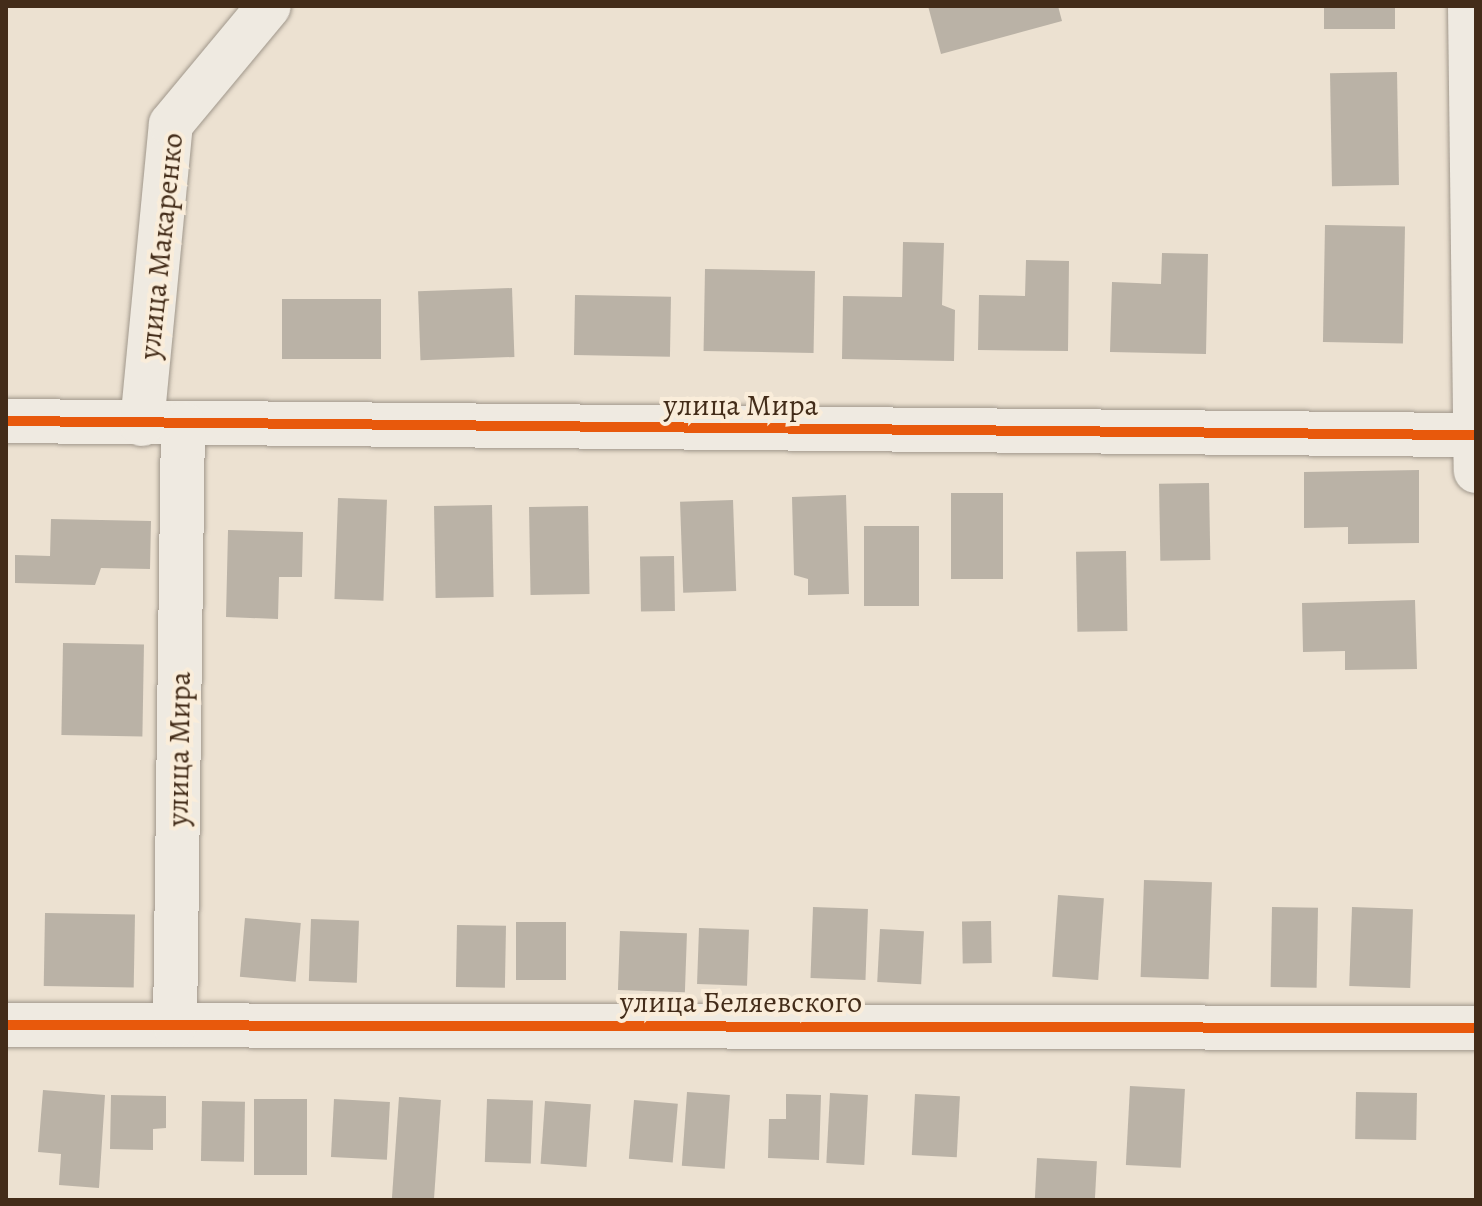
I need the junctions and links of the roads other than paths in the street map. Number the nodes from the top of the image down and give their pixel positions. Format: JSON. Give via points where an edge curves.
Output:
{"nodes":[{"id":1,"x":269,"y":6,"type":"edge"},
{"id":2,"x":1470,"y":6,"type":"edge"},
{"id":3,"x":6,"y":421,"type":"edge"},
{"id":4,"x":162,"y":424,"type":"junction"},
{"id":5,"x":1476,"y":435,"type":"edge"},
{"id":6,"x":1476,"y":471,"type":"edge"},
{"id":7,"x":6,"y":1025,"type":"edge"},
{"id":8,"x":175,"y":1025,"type":"junction"},
{"id":9,"x":1476,"y":1028,"type":"edge"}],
"edges":[{"from":1,"to":4,"type":"street","name":"улица Макаренко","via":[[171,124]]},
{"from":2,"to":5,"type":"street"},
{"from":3,"to":4,"type":"street","name":"улица Мира"},
{"from":4,"to":5,"type":"street","name":"улица Мира"},
{"from":4,"to":8,"type":"street","name":"улица Мира"},
{"from":5,"to":6,"type":"street"},
{"from":7,"to":8,"type":"street","name":"улица Беляевского"},
{"from":8,"to":9,"type":"street","name":"улица Беляевского"}]}
